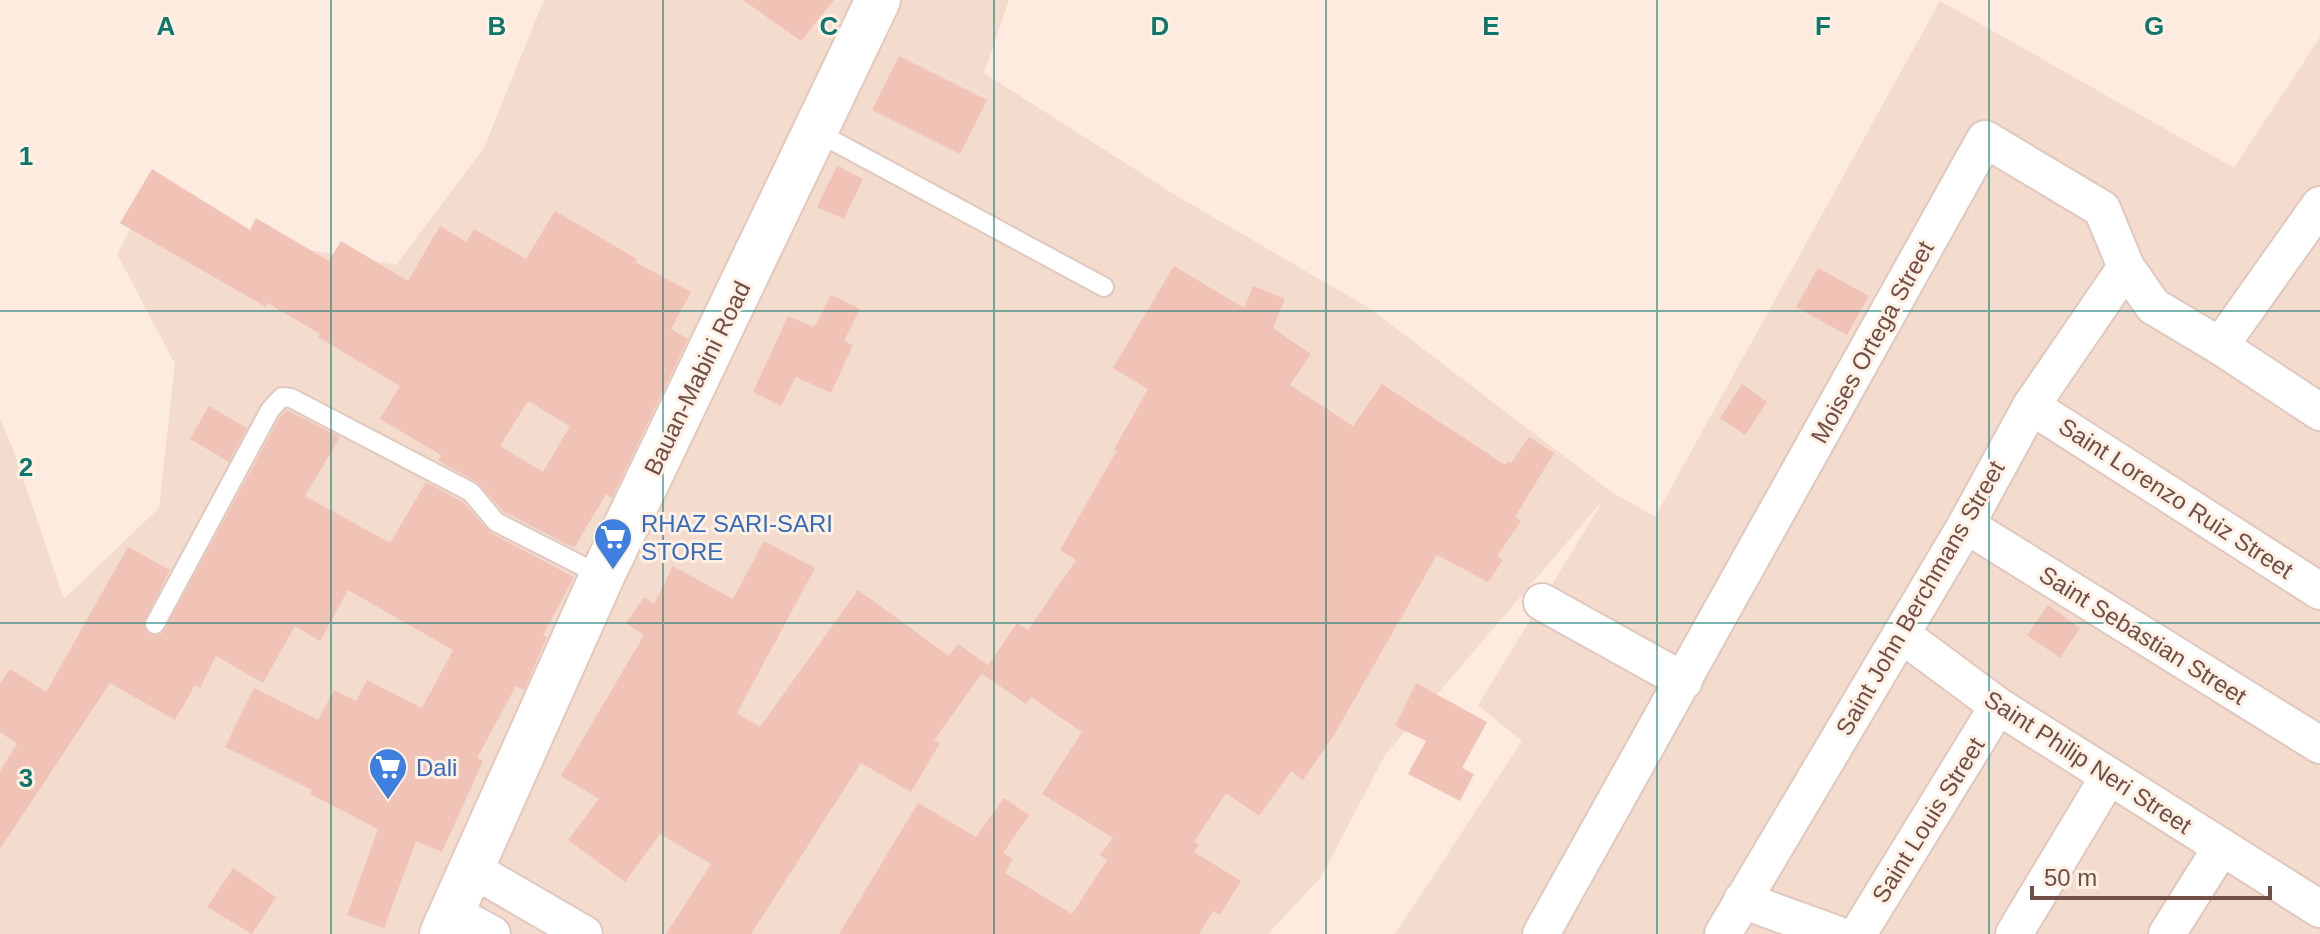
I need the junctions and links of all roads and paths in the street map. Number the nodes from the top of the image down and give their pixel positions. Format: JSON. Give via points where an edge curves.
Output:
{"nodes":[{"id":1,"x":878,"y":0,"type":"edge"},
{"id":2,"x":815,"y":131,"type":"junction"},
{"id":3,"x":2320,"y":205,"type":"edge"},
{"id":4,"x":2126,"y":267,"type":"junction"},
{"id":5,"x":1104,"y":287,"type":"dead end"},
{"id":6,"x":2220,"y":346,"type":"junction"},
{"id":7,"x":2031,"y":406,"type":"junction"},
{"id":8,"x":2320,"y":412,"type":"edge"},
{"id":9,"x":1966,"y":525,"type":"junction"},
{"id":10,"x":602,"y":576,"type":"junction"},
{"id":11,"x":2320,"y":591,"type":"edge"},
{"id":12,"x":1542,"y":602,"type":"dead end"},
{"id":13,"x":155,"y":624,"type":"dead end"},
{"id":14,"x":1901,"y":634,"type":"junction"},
{"id":15,"x":1684,"y":681,"type":"junction"},
{"id":16,"x":1998,"y":706,"type":"junction"},
{"id":17,"x":2320,"y":745,"type":"edge"},
{"id":18,"x":2109,"y":776,"type":"junction"},
{"id":19,"x":2221,"y":848,"type":"junction"},
{"id":20,"x":472,"y":869,"type":"junction"},
{"id":21,"x":1742,"y":900,"type":"junction"},
{"id":22,"x":2320,"y":909,"type":"edge"},
{"id":23,"x":448,"y":924,"type":"edge"},
{"id":24,"x":492,"y":934,"type":"edge"},
{"id":25,"x":584,"y":934,"type":"edge"},
{"id":26,"x":1541,"y":934,"type":"edge"},
{"id":27,"x":1723,"y":934,"type":"edge"},
{"id":28,"x":1836,"y":934,"type":"edge"},
{"id":29,"x":1858,"y":934,"type":"edge"},
{"id":30,"x":2014,"y":934,"type":"edge"},
{"id":31,"x":2167,"y":934,"type":"edge"}],
"edges":[{"from":1,"to":2,"type":"main road","name":"Bauan-Mabini Road"},
{"from":2,"to":5,"type":"lane"},
{"from":2,"to":10,"type":"main road","name":"Bauan-Mabini Road"},
{"from":3,"to":6,"type":"street"},
{"from":4,"to":6,"type":"street","name":"Moises Ortega Street","via":[[2153,306]]},
{"from":4,"to":7,"type":"street","name":"Saint John Berchmans Street"},
{"from":4,"to":15,"type":"street","name":"Moises Ortega Street","via":[[2102,209],[1985,139]]},
{"from":6,"to":8,"type":"street","name":"Moises Ortega Street"},
{"from":7,"to":9,"type":"street","name":"Saint John Berchmans Street"},
{"from":7,"to":11,"type":"street","name":"Saint Lorenzo Ruiz Street"},
{"from":9,"to":14,"type":"street","name":"Saint John Berchmans Street"},
{"from":9,"to":17,"type":"street","name":"Saint Sebastian Street"},
{"from":10,"to":13,"type":"lane","via":[[496,522],[471,492],[282,397],[270,410]]},
{"from":10,"to":20,"type":"main road","name":"Bauan-Mabini Road"},
{"from":12,"to":15,"type":"street"},
{"from":14,"to":16,"type":"street","name":"Saint Philip Neri Street"},
{"from":14,"to":21,"type":"street","name":"Saint John Berchmans Street"},
{"from":15,"to":26,"type":"street","name":"Moises Ortega Street"},
{"from":16,"to":18,"type":"street","name":"Saint Philip Neri Street"},
{"from":16,"to":29,"type":"street","name":"Saint Louis Street"},
{"from":18,"to":19,"type":"street","name":"Saint Philip Neri Street"},
{"from":18,"to":30,"type":"street"},
{"from":19,"to":22,"type":"street","name":"Saint Philip Neri Street"},
{"from":19,"to":31,"type":"street"},
{"from":20,"to":23,"type":"main road","name":"Bauan-Mabini Road"},
{"from":20,"to":25,"type":"street"},
{"from":21,"to":27,"type":"street","name":"Saint John Berchmans Street"},
{"from":21,"to":28,"type":"street"},
{"from":23,"to":24,"type":"street"}]}
